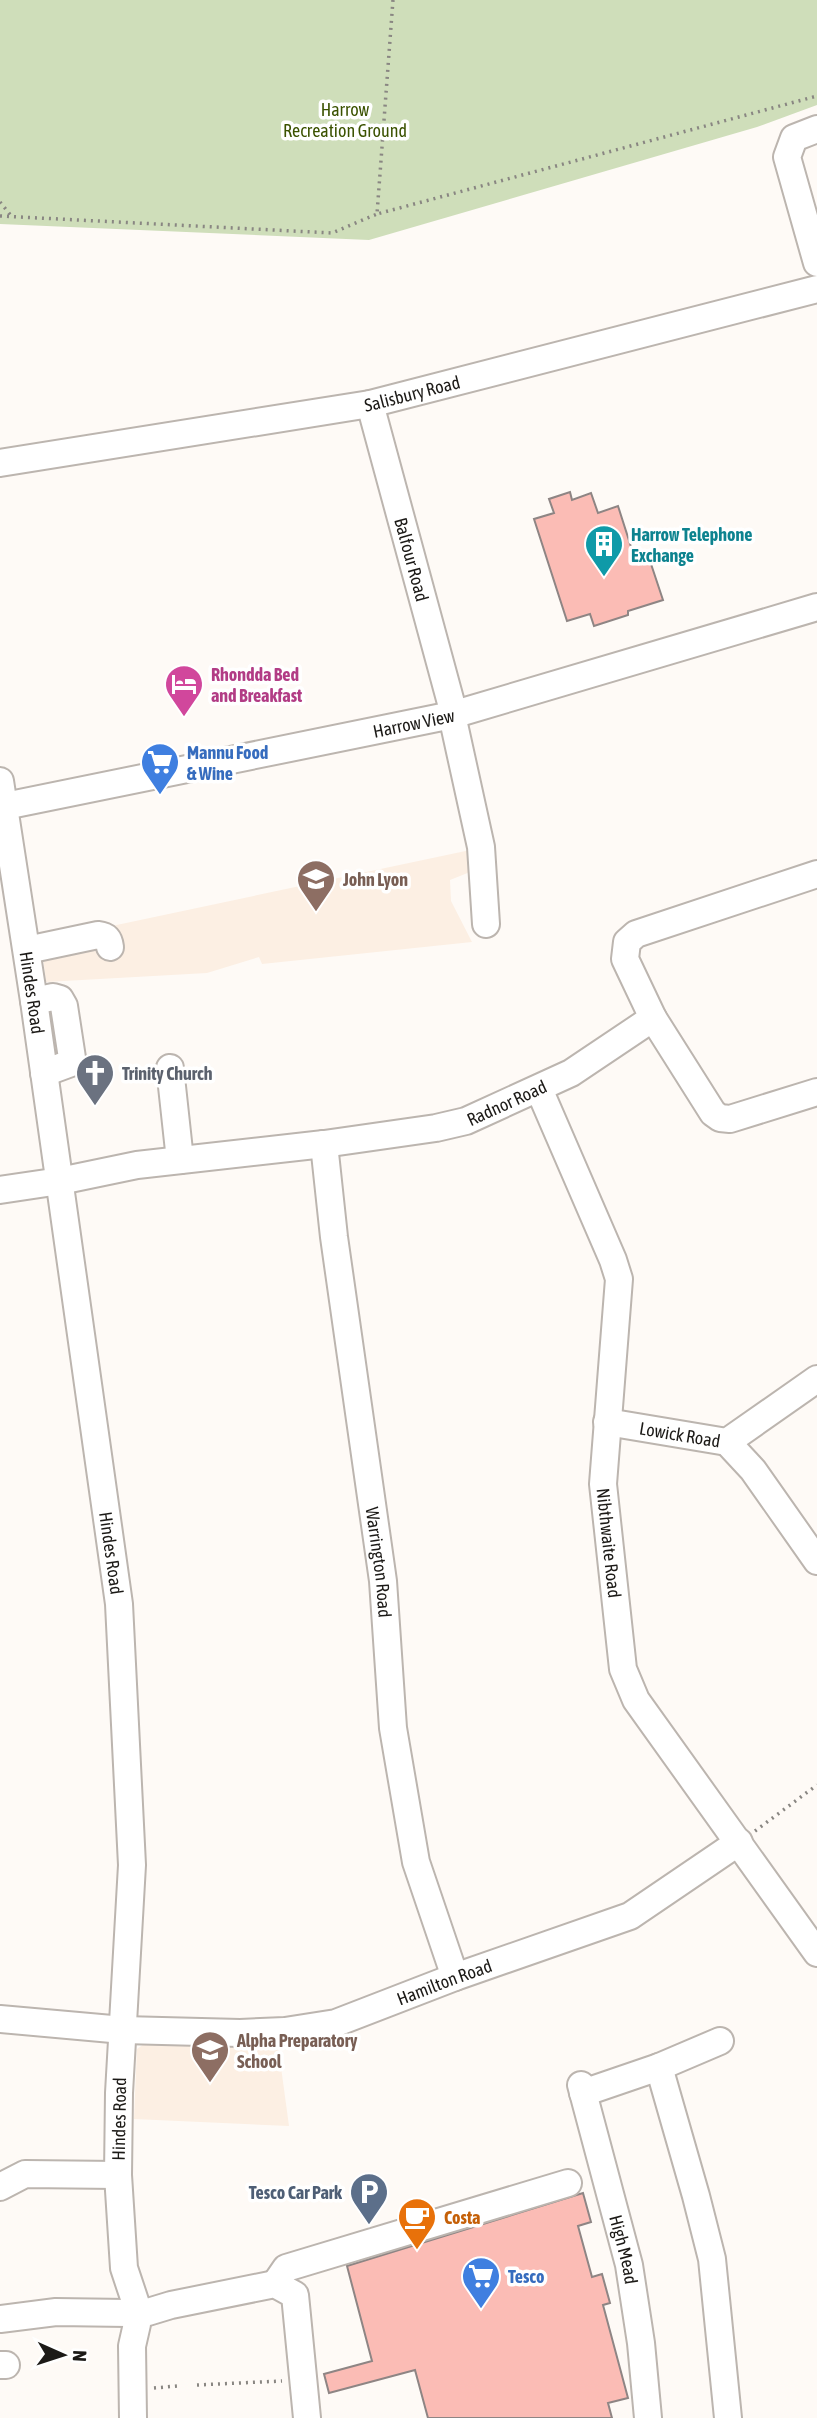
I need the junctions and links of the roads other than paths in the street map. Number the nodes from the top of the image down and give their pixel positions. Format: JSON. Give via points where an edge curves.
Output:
{"nodes":[{"id":1,"x":817,"y":129,"type":"edge"},
{"id":2,"x":817,"y":262,"type":"edge"},
{"id":3,"x":817,"y":289,"type":"edge"},
{"id":4,"x":370,"y":404,"type":"junction"},
{"id":5,"x":0,"y":463,"type":"edge"},
{"id":6,"x":817,"y":607,"type":"edge"},
{"id":7,"x":453,"y":715,"type":"junction"},
{"id":8,"x":1,"y":796,"type":"edge"},
{"id":9,"x":817,"y":874,"type":"edge"},
{"id":10,"x":486,"y":924,"type":"dead end"},
{"id":11,"x":110,"y":947,"type":"dead end"},
{"id":12,"x":27,"y":950,"type":"junction"},
{"id":13,"x":653,"y":1018,"type":"junction"},
{"id":14,"x":170,"y":1068,"type":"dead end"},
{"id":15,"x":539,"y":1089,"type":"junction"},
{"id":16,"x":817,"y":1092,"type":"edge"},
{"id":17,"x":324,"y":1144,"type":"junction"},
{"id":18,"x":180,"y":1160,"type":"junction"},
{"id":19,"x":60,"y":1181,"type":"junction"},
{"id":20,"x":0,"y":1190,"type":"edge"},
{"id":21,"x":817,"y":1378,"type":"edge"},
{"id":22,"x":607,"y":1422,"type":"junction"},
{"id":23,"x":727,"y":1441,"type":"junction"},
{"id":24,"x":817,"y":1561,"type":"edge"},
{"id":25,"x":739,"y":1842,"type":"junction"},
{"id":26,"x":817,"y":1953,"type":"edge"},
{"id":27,"x":454,"y":1977,"type":"junction"},
{"id":28,"x":0,"y":2019,"type":"edge"},
{"id":29,"x":122,"y":2031,"type":"junction"},
{"id":30,"x":720,"y":2041,"type":"dead end"},
{"id":31,"x":659,"y":2067,"type":"junction"},
{"id":32,"x":118,"y":2175,"type":"junction"},
{"id":33,"x":568,"y":2183,"type":"dead end"},
{"id":34,"x":0,"y":2187,"type":"edge"},
{"id":35,"x":275,"y":2284,"type":"junction"},
{"id":36,"x":137,"y":2313,"type":"junction"},
{"id":37,"x":0,"y":2319,"type":"edge"},
{"id":38,"x":132,"y":2418,"type":"edge"},
{"id":39,"x":307,"y":2418,"type":"edge"},
{"id":40,"x":648,"y":2418,"type":"edge"},
{"id":41,"x":728,"y":2418,"type":"edge"}],
"edges":[{"from":1,"to":2,"type":"street","via":[[794,138],[787,157]]},
{"from":3,"to":4,"type":"street","name":"Salisbury Road"},
{"from":4,"to":5,"type":"street","name":"Salisbury Road"},
{"from":4,"to":7,"type":"street","name":"Balfour Road"},
{"from":6,"to":7,"type":"street","name":"Harrow View"},
{"from":7,"to":8,"type":"street","name":"Harrow View"},
{"from":7,"to":10,"type":"street","name":"Balfour Road","via":[[481,847]]},
{"from":8,"to":12,"type":"street","name":"Hindes Road"},
{"from":9,"to":13,"type":"street","via":[[636,934],[627,942],[625,959]]},
{"from":11,"to":12,"type":"street","via":[[105,936],[98,935]]},
{"from":12,"to":19,"type":"street","name":"Hindes Road"},
{"from":13,"to":15,"type":"street","name":"Radnor Road"},
{"from":13,"to":16,"type":"street","via":[[720,1118],[730,1119]]},
{"from":14,"to":18,"type":"street"},
{"from":15,"to":17,"type":"street","name":"Radnor Road","via":[[466,1121]]},
{"from":15,"to":22,"type":"street","name":"Nibthwaite Road","via":[[619,1279]]},
{"from":17,"to":18,"type":"street","name":"Radnor Road"},
{"from":17,"to":27,"type":"street","name":"Warrington Road","via":[[383,1581],[393,1728],[416,1862]]},
{"from":18,"to":19,"type":"street","name":"Radnor Road"},
{"from":19,"to":20,"type":"street","name":"Radnor Road"},
{"from":19,"to":29,"type":"street","name":"Hindes Road","via":[[119,1604],[132,1865]]},
{"from":21,"to":23,"type":"street","name":"Lowick Road"},
{"from":22,"to":23,"type":"street","name":"Lowick Road"},
{"from":22,"to":25,"type":"street","name":"Nibthwaite Road","via":[[603,1484],[623,1669],[636,1700]]},
{"from":23,"to":24,"type":"street"},
{"from":25,"to":26,"type":"street","name":"Nibthwaite Road"},
{"from":25,"to":27,"type":"street","name":"Hamilton Road","via":[[630,1916]]},
{"from":27,"to":29,"type":"street","name":"Hamilton Road","via":[[336,2023],[240,2033]]},
{"from":28,"to":29,"type":"street","name":"Hamilton Road"},
{"from":29,"to":32,"type":"street","name":"Hindes Road"},
{"from":30,"to":31,"type":"street"},
{"from":31,"to":40,"type":"street","name":"High Mead","via":[[582,2089],[629,2265]]},
{"from":31,"to":41,"type":"street","via":[[712,2259]]},
{"from":32,"to":34,"type":"street","via":[[25,2174]]},
{"from":32,"to":36,"type":"street","name":"Hindes Road","via":[[124,2268]]},
{"from":33,"to":35,"type":"street","via":[[286,2268]]},
{"from":35,"to":36,"type":"street"},
{"from":35,"to":39,"type":"street","via":[[295,2295]]},
{"from":36,"to":37,"type":"street","via":[[56,2312]]},
{"from":36,"to":38,"type":"street","name":"Hindes Road"}]}
